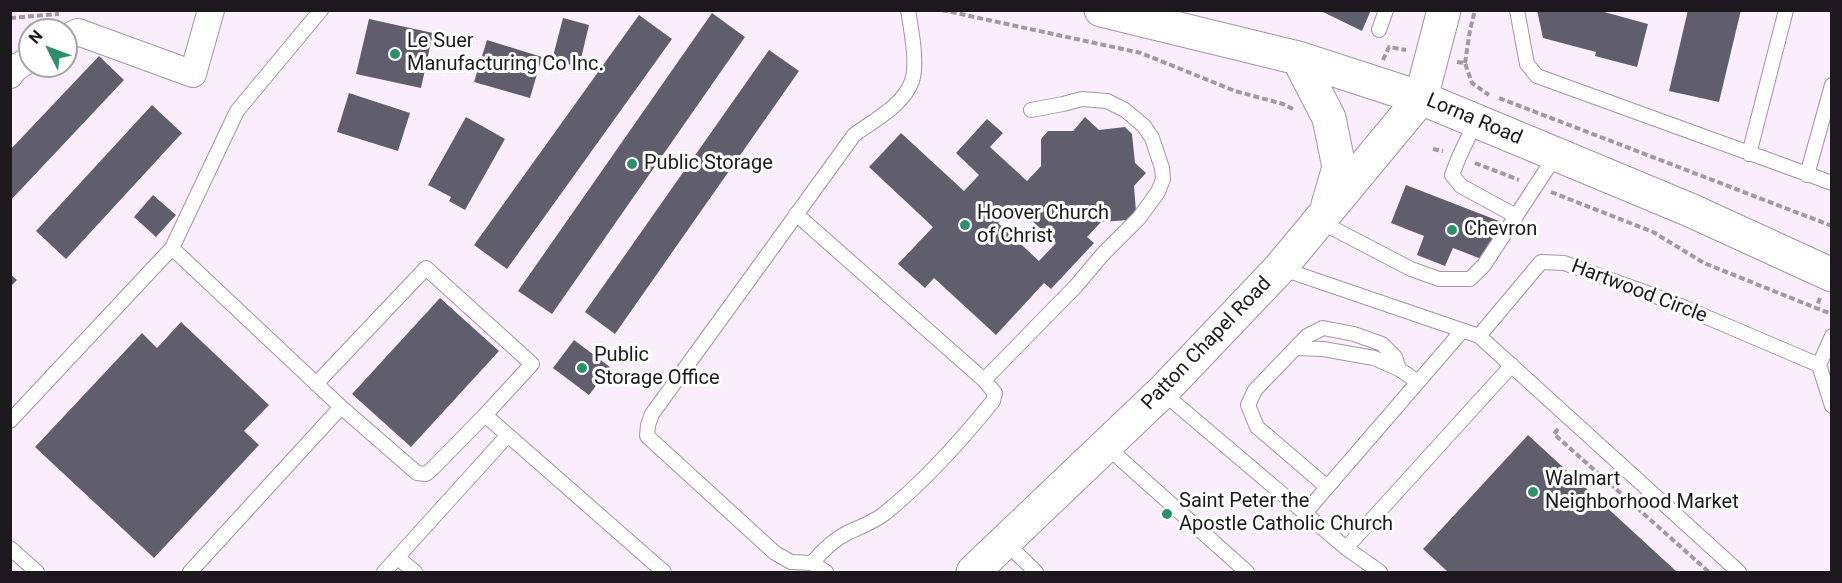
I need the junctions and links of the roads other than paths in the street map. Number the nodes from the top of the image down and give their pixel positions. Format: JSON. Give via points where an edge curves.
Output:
{"nodes":[{"id":1,"x":211,"y":10,"type":"edge"},
{"id":2,"x":321,"y":10,"type":"edge"},
{"id":3,"x":908,"y":10,"type":"edge"},
{"id":4,"x":1101,"y":10,"type":"edge"},
{"id":5,"x":1386,"y":10,"type":"edge"},
{"id":6,"x":1444,"y":10,"type":"edge"},
{"id":7,"x":1517,"y":10,"type":"edge"},
{"id":8,"x":1786,"y":10,"type":"edge"},
{"id":9,"x":1379,"y":30,"type":"dead end"},
{"id":10,"x":78,"y":32,"type":"edge"},
{"id":11,"x":1298,"y":58,"type":"junction"},
{"id":12,"x":1832,"y":85,"type":"edge"},
{"id":13,"x":1421,"y":98,"type":"junction"},
{"id":14,"x":1031,"y":110,"type":"dead end"},
{"id":15,"x":1476,"y":121,"type":"junction"},
{"id":16,"x":1749,"y":154,"type":"junction"},
{"id":17,"x":1556,"y":155,"type":"junction"},
{"id":18,"x":1807,"y":174,"type":"junction"},
{"id":19,"x":1832,"y":183,"type":"edge"},
{"id":20,"x":796,"y":214,"type":"junction"},
{"id":21,"x":1516,"y":216,"type":"junction"},
{"id":22,"x":1322,"y":217,"type":"junction"},
{"id":23,"x":172,"y":248,"type":"junction"},
{"id":24,"x":1280,"y":268,"type":"junction"},
{"id":25,"x":1832,"y":275,"type":"edge"},
{"id":26,"x":1462,"y":331,"type":"junction"},
{"id":27,"x":1479,"y":336,"type":"junction"},
{"id":28,"x":1832,"y":336,"type":"edge"},
{"id":29,"x":1296,"y":348,"type":"junction"},
{"id":30,"x":1512,"y":365,"type":"junction"},
{"id":31,"x":1819,"y":365,"type":"junction"},
{"id":32,"x":1399,"y":369,"type":"junction"},
{"id":33,"x":984,"y":380,"type":"junction"},
{"id":34,"x":1418,"y":382,"type":"junction"},
{"id":35,"x":316,"y":384,"type":"junction"},
{"id":36,"x":1162,"y":392,"type":"junction"},
{"id":37,"x":1832,"y":406,"type":"edge"},
{"id":38,"x":341,"y":407,"type":"junction"},
{"id":39,"x":484,"y":415,"type":"junction"},
{"id":40,"x":10,"y":421,"type":"edge"},
{"id":41,"x":508,"y":435,"type":"junction"},
{"id":42,"x":1106,"y":446,"type":"junction"},
{"id":43,"x":1327,"y":487,"type":"junction"},
{"id":44,"x":1305,"y":513,"type":"junction"},
{"id":45,"x":1005,"y":542,"type":"junction"},
{"id":46,"x":10,"y":548,"type":"edge"},
{"id":47,"x":1346,"y":548,"type":"junction"},
{"id":48,"x":398,"y":558,"type":"junction"},
{"id":49,"x":812,"y":563,"type":"junction"},
{"id":50,"x":37,"y":573,"type":"edge"},
{"id":51,"x":190,"y":573,"type":"edge"},
{"id":52,"x":384,"y":573,"type":"edge"},
{"id":53,"x":415,"y":573,"type":"edge"},
{"id":54,"x":664,"y":573,"type":"edge"},
{"id":55,"x":826,"y":573,"type":"edge"},
{"id":56,"x":973,"y":573,"type":"edge"},
{"id":57,"x":1036,"y":573,"type":"edge"},
{"id":58,"x":1247,"y":573,"type":"edge"},
{"id":59,"x":1380,"y":573,"type":"edge"},
{"id":60,"x":1739,"y":573,"type":"edge"}],
"edges":[{"from":1,"to":10,"type":"street","via":[[193,74]]},
{"from":2,"to":23,"type":"lane","via":[[237,111]]},
{"from":3,"to":20,"type":"lane","via":[[914,54],[912,81],[888,111],[854,135]]},
{"from":4,"to":11,"type":"street","name":"Lorna Road"},
{"from":5,"to":9,"type":"lane"},
{"from":6,"to":13,"type":"street"},
{"from":7,"to":16,"type":"lane","via":[[1527,64],[1537,76]]},
{"from":8,"to":16,"type":"lane"},
{"from":11,"to":13,"type":"street","name":"Lorna Road"},
{"from":11,"to":22,"type":"street","via":[[1329,118],[1339,167]]},
{"from":12,"to":18,"type":"lane"},
{"from":13,"to":15,"type":"street","name":"Lorna Road"},
{"from":13,"to":22,"type":"street","name":"Patton Chapel Road"},
{"from":14,"to":33,"type":"lane","via":[[1082,99],[1107,101],[1125,110],[1152,138],[1163,179],[1138,218]]},
{"from":15,"to":17,"type":"street","name":"Lorna Road"},
{"from":15,"to":21,"type":"lane","via":[[1452,175],[1461,186]]},
{"from":16,"to":18,"type":"lane"},
{"from":17,"to":21,"type":"lane"},
{"from":17,"to":25,"type":"street","name":"Lorna Road"},
{"from":18,"to":19,"type":"lane"},
{"from":20,"to":33,"type":"lane"},
{"from":20,"to":49,"type":"lane","via":[[652,414],[647,436],[776,553],[791,562]]},
{"from":21,"to":22,"type":"lane","via":[[1484,266],[1470,279],[1438,279],[1411,269]]},
{"from":22,"to":24,"type":"street","name":"Patton Chapel Road"},
{"from":23,"to":35,"type":"lane"},
{"from":23,"to":40,"type":"lane"},
{"from":24,"to":26,"type":"lane"},
{"from":24,"to":36,"type":"street","name":"Patton Chapel Road"},
{"from":26,"to":27,"type":"lane"},
{"from":26,"to":34,"type":"lane"},
{"from":27,"to":30,"type":"lane"},
{"from":27,"to":31,"type":"lane","name":"Hartwood Circle","via":[[1541,262],[1564,263],[1669,301]]},
{"from":28,"to":31,"type":"lane"},
{"from":29,"to":32,"type":"lane","via":[[1374,358]]},
{"from":29,"to":32,"type":"lane","via":[[1307,336],[1323,328],[1354,334],[1382,344],[1395,357]]},
{"from":29,"to":43,"type":"lane","via":[[1255,390],[1248,405],[1257,427]]},
{"from":30,"to":47,"type":"lane"},
{"from":30,"to":60,"type":"lane"},
{"from":31,"to":37,"type":"lane"},
{"from":32,"to":34,"type":"lane"},
{"from":33,"to":49,"type":"lane","via":[[995,393],[993,401],[957,446],[894,506],[874,521],[845,534]]},
{"from":34,"to":43,"type":"lane"},
{"from":35,"to":38,"type":"lane"},
{"from":35,"to":39,"type":"lane","via":[[426,268],[532,364]]},
{"from":36,"to":42,"type":"street","name":"Patton Chapel Road"},
{"from":36,"to":44,"type":"lane"},
{"from":38,"to":39,"type":"lane","via":[[417,473],[426,474]]},
{"from":38,"to":51,"type":"lane"},
{"from":39,"to":41,"type":"lane"},
{"from":41,"to":48,"type":"lane"},
{"from":41,"to":54,"type":"lane"},
{"from":42,"to":45,"type":"street","name":"Patton Chapel Road"},
{"from":42,"to":58,"type":"lane"},
{"from":43,"to":44,"type":"lane"},
{"from":44,"to":47,"type":"lane"},
{"from":45,"to":56,"type":"street","name":"Patton Chapel Road"},
{"from":45,"to":57,"type":"lane"},
{"from":46,"to":50,"type":"lane"},
{"from":47,"to":59,"type":"lane"},
{"from":48,"to":52,"type":"lane"},
{"from":48,"to":53,"type":"lane"},
{"from":49,"to":55,"type":"lane"}]}
